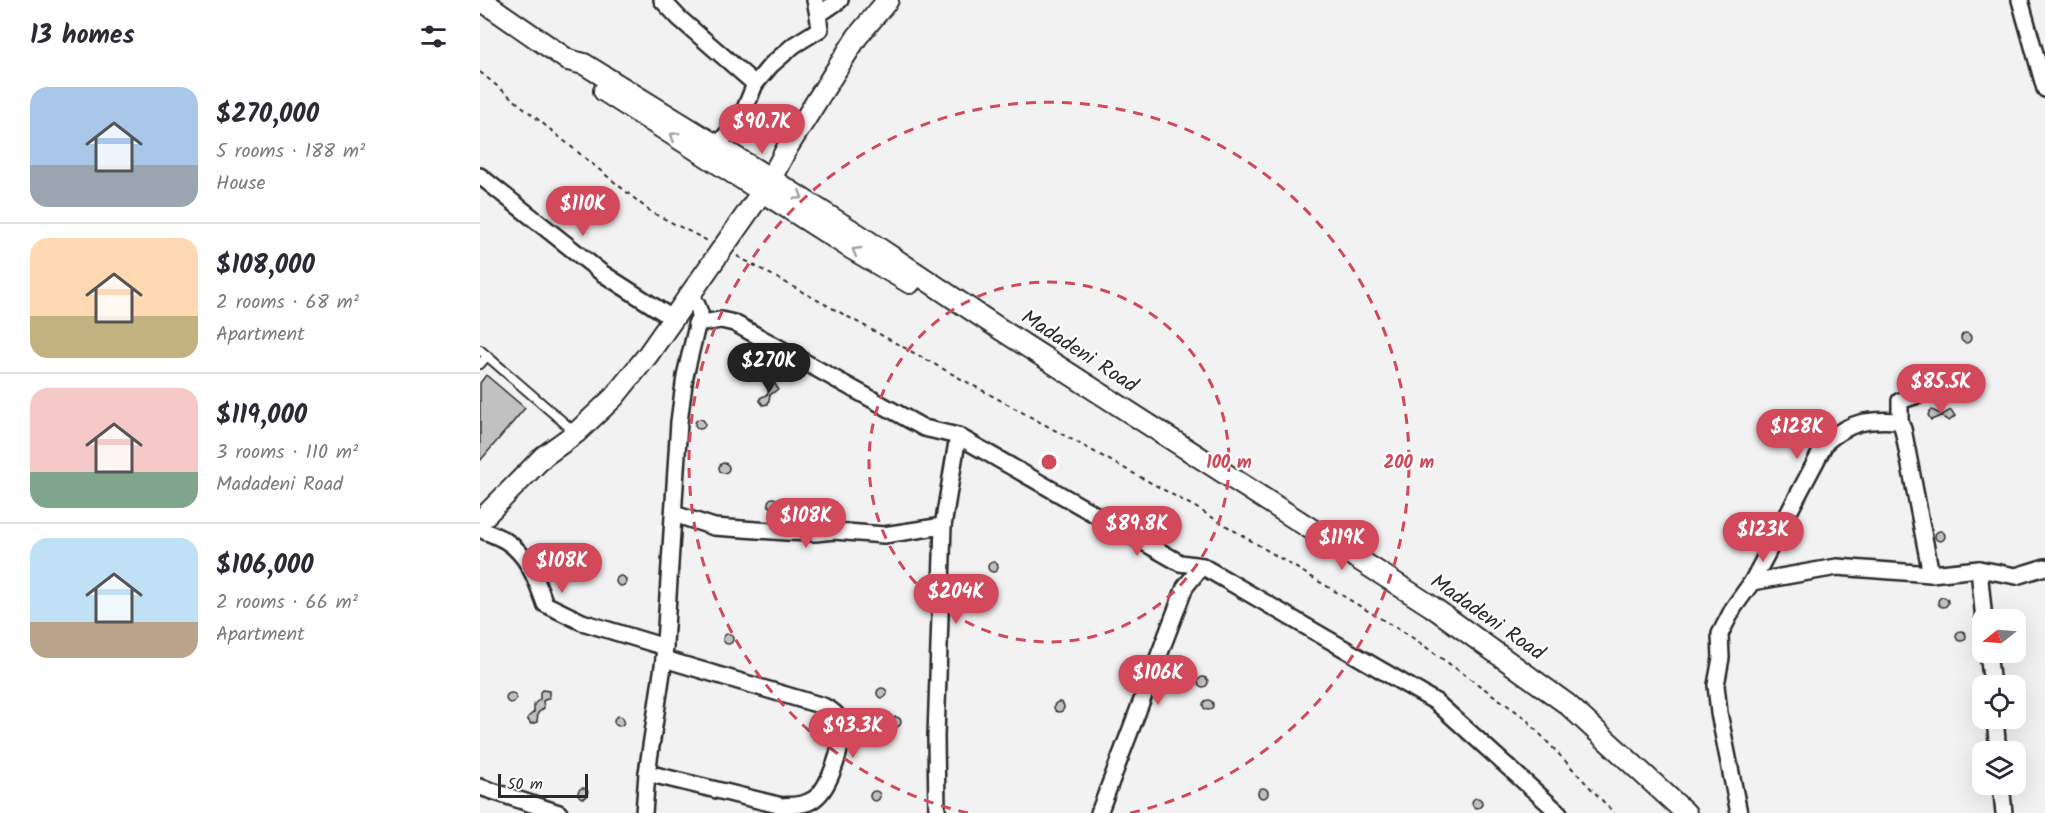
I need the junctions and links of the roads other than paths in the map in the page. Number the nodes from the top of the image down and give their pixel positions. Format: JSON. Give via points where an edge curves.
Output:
{"nodes":[{"id":1,"x":481,"y":0,"type":"edge"},
{"id":2,"x":662,"y":0,"type":"edge"},
{"id":3,"x":840,"y":0,"type":"edge"},
{"id":4,"x":888,"y":0,"type":"edge"},
{"id":5,"x":2020,"y":0,"type":"edge"},
{"id":6,"x":816,"y":8,"type":"edge"},
{"id":7,"x":755,"y":84,"type":"junction"},
{"id":8,"x":2045,"y":89,"type":"edge"},
{"id":9,"x":712,"y":152,"type":"junction"},
{"id":10,"x":736,"y":174,"type":"junction"},
{"id":11,"x":480,"y":176,"type":"edge"},
{"id":12,"x":766,"y":185,"type":"junction"},
{"id":13,"x":744,"y":219,"type":"junction"},
{"id":14,"x":689,"y":296,"type":"junction"},
{"id":15,"x":672,"y":318,"type":"junction"},
{"id":16,"x":696,"y":324,"type":"junction"},
{"id":17,"x":480,"y":350,"type":"edge"},
{"id":18,"x":487,"y":356,"type":"junction"},
{"id":19,"x":480,"y":364,"type":"edge"},
{"id":20,"x":1970,"y":387,"type":"dead end"},
{"id":21,"x":1900,"y":421,"type":"junction"},
{"id":22,"x":576,"y":433,"type":"junction"},
{"id":23,"x":958,"y":436,"type":"junction"},
{"id":24,"x":674,"y":514,"type":"junction"},
{"id":25,"x":480,"y":521,"type":"edge"},
{"id":26,"x":942,"y":526,"type":"junction"},
{"id":27,"x":480,"y":529,"type":"edge"},
{"id":28,"x":1180,"y":563,"type":"junction"},
{"id":29,"x":1202,"y":566,"type":"junction"},
{"id":30,"x":2045,"y":567,"type":"edge"},
{"id":31,"x":1979,"y":569,"type":"junction"},
{"id":32,"x":1931,"y":574,"type":"junction"},
{"id":33,"x":1752,"y":582,"type":"junction"},
{"id":34,"x":1185,"y":587,"type":"junction"},
{"id":35,"x":1983,"y":609,"type":"edge"},
{"id":36,"x":664,"y":653,"type":"junction"},
{"id":37,"x":647,"y":773,"type":"junction"},
{"id":38,"x":480,"y":787,"type":"edge"},
{"id":39,"x":2002,"y":795,"type":"edge"},
{"id":40,"x":559,"y":813,"type":"edge"},
{"id":41,"x":644,"y":813,"type":"edge"},
{"id":42,"x":937,"y":813,"type":"edge"},
{"id":43,"x":1099,"y":813,"type":"edge"},
{"id":44,"x":1559,"y":813,"type":"edge"},
{"id":45,"x":1686,"y":813,"type":"edge"},
{"id":46,"x":1739,"y":813,"type":"edge"},
{"id":47,"x":2004,"y":813,"type":"edge"}],
"edges":[{"from":1,"to":9,"type":"street","name":"Madadeni Road","via":[[568,60],[579,75]]},
{"from":2,"to":7,"type":"street"},
{"from":3,"to":6,"type":"street"},
{"from":4,"to":12,"type":"street","via":[[857,37]]},
{"from":5,"to":8,"type":"street"},
{"from":6,"to":7,"type":"street","via":[[819,28],[782,55]]},
{"from":7,"to":9,"type":"street","via":[[742,116]]},
{"from":9,"to":10,"type":"street","name":"Madadeni Road"},
{"from":9,"to":12,"type":"street","name":"Madadeni Road"},
{"from":10,"to":12,"type":"street","name":"Madadeni Road"},
{"from":10,"to":13,"type":"street"},
{"from":11,"to":15,"type":"street","via":[[602,273]]},
{"from":12,"to":13,"type":"street"},
{"from":12,"to":45,"type":"street","name":"Madadeni Road","via":[[859,235],[1431,606],[1567,704]]},
{"from":13,"to":14,"type":"street"},
{"from":14,"to":15,"type":"street"},
{"from":14,"to":16,"type":"street","via":[[700,313]]},
{"from":15,"to":22,"type":"street","via":[[614,397]]},
{"from":16,"to":23,"type":"street","via":[[727,320],[924,428]]},
{"from":16,"to":24,"type":"street","via":[[678,422]]},
{"from":17,"to":18,"type":"lane"},
{"from":18,"to":19,"type":"lane"},
{"from":18,"to":22,"type":"lane"},
{"from":20,"to":21,"type":"street","via":[[1927,392],[1900,401]]},
{"from":21,"to":32,"type":"street"},
{"from":21,"to":33,"type":"street","via":[[1872,420],[1841,429],[1826,442]]},
{"from":22,"to":25,"type":"street","via":[[544,456]]},
{"from":23,"to":26,"type":"street"},
{"from":23,"to":28,"type":"street"},
{"from":24,"to":26,"type":"street","via":[[714,527],[787,532],[884,535]]},
{"from":24,"to":36,"type":"street"},
{"from":26,"to":42,"type":"street"},
{"from":27,"to":36,"type":"street","via":[[505,540],[522,555],[535,575],[544,604]]},
{"from":28,"to":29,"type":"street"},
{"from":28,"to":34,"type":"street"},
{"from":29,"to":34,"type":"street"},
{"from":29,"to":44,"type":"street","via":[[1436,702]]},
{"from":30,"to":31,"type":"street","via":[[2016,576]]},
{"from":31,"to":32,"type":"street"},
{"from":31,"to":35,"type":"street"},
{"from":32,"to":33,"type":"street","via":[[1837,567]]},
{"from":33,"to":46,"type":"street","via":[[1720,634],[1716,685]]},
{"from":34,"to":43,"type":"street"},
{"from":36,"to":37,"type":"street"},
{"from":36,"to":37,"type":"street","via":[[823,706],[840,722],[840,741],[825,786],[814,799],[803,804],[782,806]]},
{"from":37,"to":41,"type":"street"},
{"from":38,"to":40,"type":"street"},
{"from":39,"to":47,"type":"street"}]}
